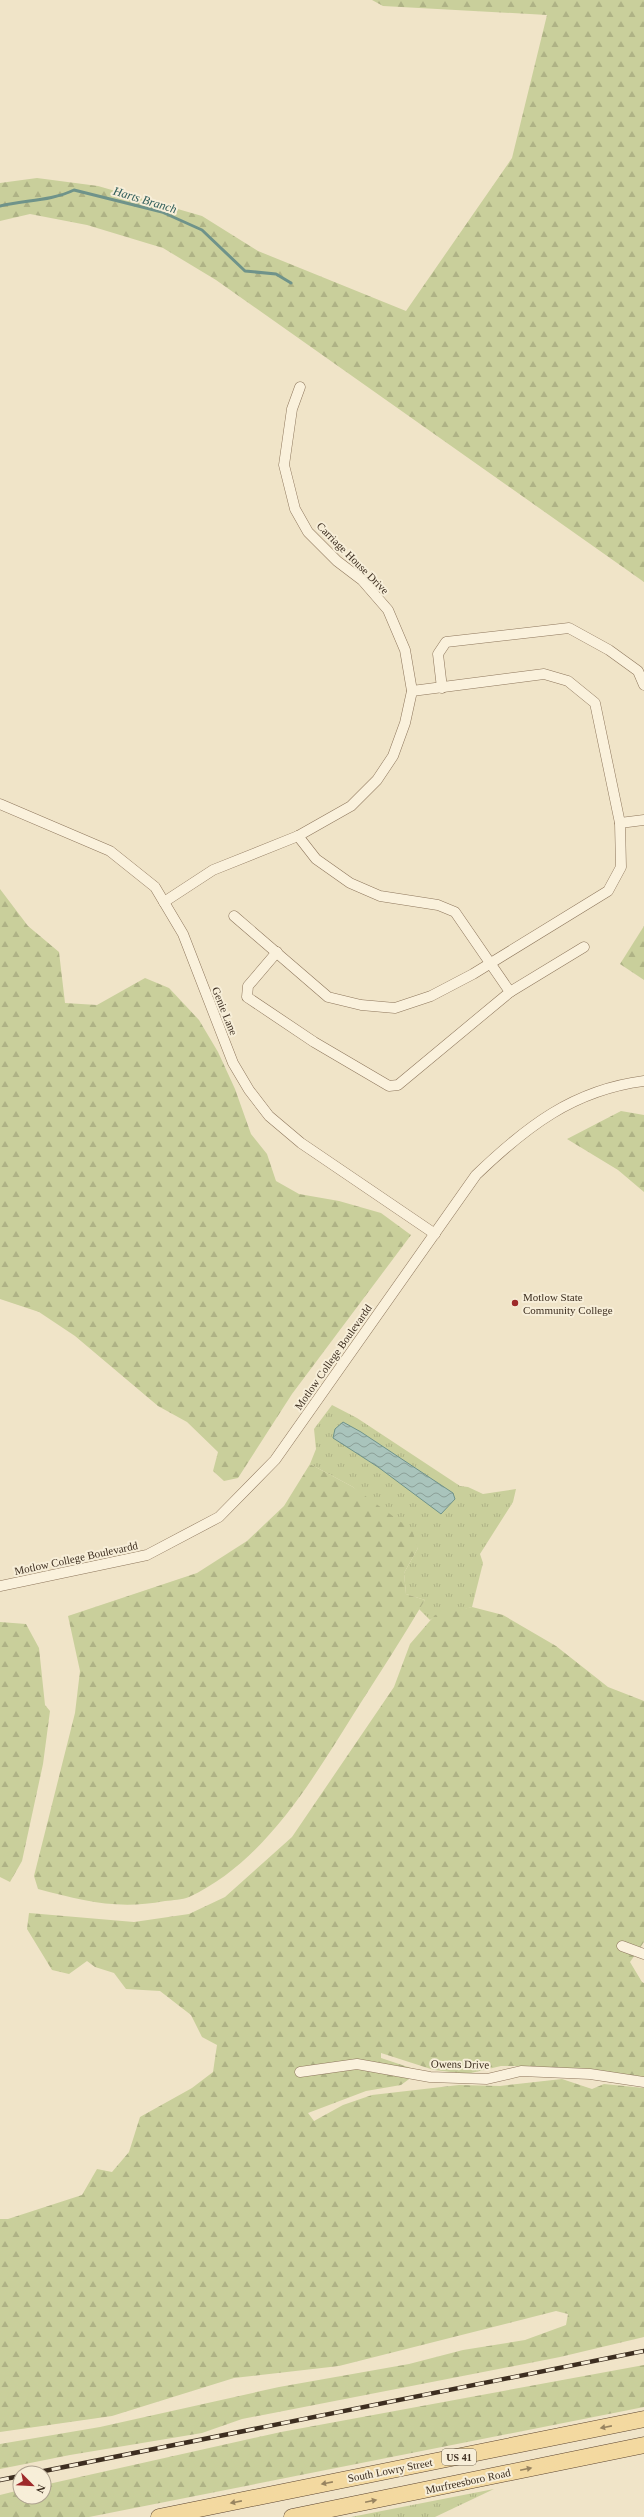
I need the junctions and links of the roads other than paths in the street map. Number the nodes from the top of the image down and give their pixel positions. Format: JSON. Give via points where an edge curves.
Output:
{"nodes":[{"id":1,"x":300,"y":387,"type":"dead end"},
{"id":2,"x":644,"y":685,"type":"edge"},
{"id":3,"x":442,"y":688,"type":"junction"},
{"id":4,"x":412,"y":691,"type":"junction"},
{"id":5,"x":0,"y":804,"type":"edge"},
{"id":6,"x":644,"y":820,"type":"edge"},
{"id":7,"x":620,"y":823,"type":"junction"},
{"id":8,"x":298,"y":836,"type":"junction"},
{"id":9,"x":164,"y":902,"type":"junction"},
{"id":10,"x":234,"y":916,"type":"dead end"},
{"id":11,"x":584,"y":947,"type":"dead end"},
{"id":12,"x":276,"y":952,"type":"junction"},
{"id":13,"x":490,"y":964,"type":"junction"},
{"id":14,"x":510,"y":992,"type":"junction"},
{"id":15,"x":644,"y":1081,"type":"edge"},
{"id":16,"x":435,"y":1234,"type":"junction"},
{"id":17,"x":0,"y":1586,"type":"edge"},
{"id":18,"x":622,"y":1946,"type":"dead end"},
{"id":19,"x":644,"y":1954,"type":"edge"},
{"id":20,"x":300,"y":2072,"type":"dead end"},
{"id":21,"x":644,"y":2082,"type":"edge"},
{"id":22,"x":644,"y":2419,"type":"edge"},
{"id":23,"x":644,"y":2445,"type":"edge"},
{"id":24,"x":159,"y":2517,"type":"edge"},
{"id":25,"x":292,"y":2517,"type":"edge"}],
"edges":[{"from":1,"to":4,"type":"street","name":"Carriage House Drive","via":[[292,409],[284,465],[294,509],[308,532],[337,561],[362,580],[388,610],[405,650]]},
{"from":2,"to":3,"type":"street","via":[[638,671],[609,650],[569,628],[446,642],[438,654]]},
{"from":3,"to":4,"type":"street"},
{"from":3,"to":7,"type":"street","via":[[544,674],[568,681],[595,703]]},
{"from":4,"to":8,"type":"street","name":"Carriage House Drive","via":[[405,723],[393,756],[377,780],[351,806]]},
{"from":5,"to":9,"type":"street","name":"Genie Lane","via":[[110,851],[155,887]]},
{"from":6,"to":7,"type":"street"},
{"from":7,"to":13,"type":"street","via":[[621,867],[608,890]]},
{"from":8,"to":9,"type":"street","name":"Carriage House Drive","via":[[213,870]]},
{"from":8,"to":13,"type":"street","via":[[316,859],[350,883],[380,896],[438,905],[455,912]]},
{"from":9,"to":16,"type":"street","name":"Genie Lane","via":[[183,934],[233,1064],[269,1116],[301,1143]]},
{"from":10,"to":12,"type":"street"},
{"from":11,"to":14,"type":"street"},
{"from":12,"to":13,"type":"street","via":[[328,997],[361,1005],[394,1008],[431,996]]},
{"from":12,"to":14,"type":"street","via":[[248,986],[247,997],[314,1042],[389,1086],[398,1085]]},
{"from":13,"to":14,"type":"street"},
{"from":15,"to":16,"type":"street","name":"Motlow College Boulevardd","via":[[624,1084],[585,1096],[547,1114],[509,1143],[476,1175]]},
{"from":16,"to":17,"type":"street","name":"Motlow College Boulevardd","via":[[275,1460],[219,1517],[147,1555]]},
{"from":18,"to":19,"type":"street"},
{"from":20,"to":21,"type":"street","name":"Owens Drive","via":[[357,2064],[430,2077],[487,2078],[521,2071],[590,2074]]},
{"from":22,"to":24,"type":"main road","name":"South Lowry Street","number":"US 41","one_way":true},
{"from":25,"to":23,"type":"main road","name":"Murfreesboro Road","number":"US 41","one_way":true}]}
